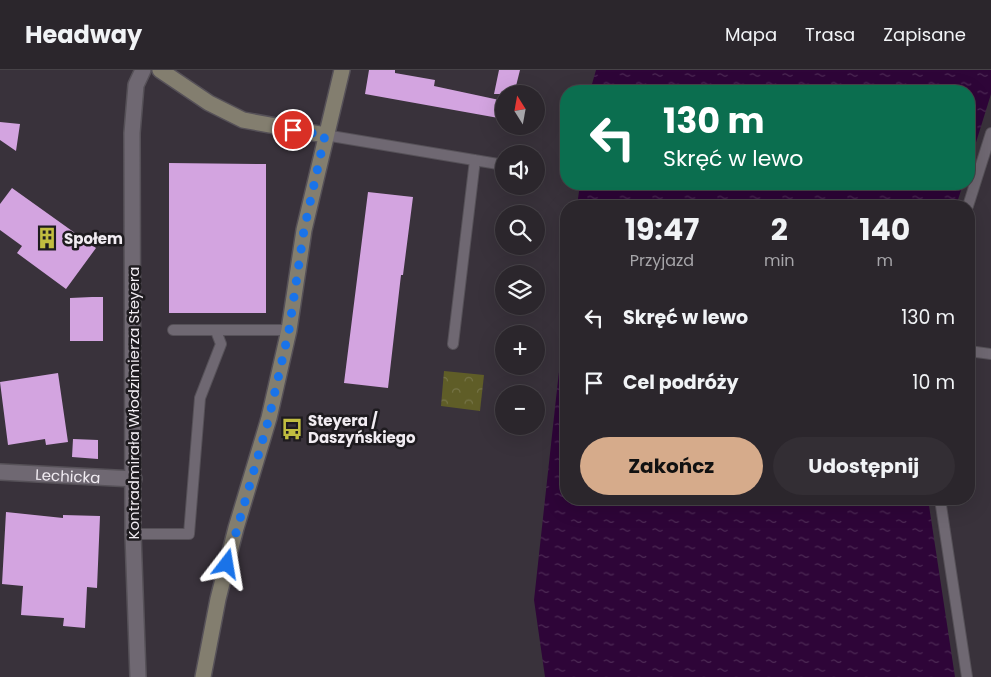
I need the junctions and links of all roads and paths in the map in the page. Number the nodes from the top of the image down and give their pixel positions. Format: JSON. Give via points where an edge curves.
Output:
{"nodes":[{"id":1,"x":143,"y":70,"type":"edge"},
{"id":2,"x":342,"y":70,"type":"edge"},
{"id":3,"x":168,"y":72,"type":"edge"},
{"id":4,"x":991,"y":133,"type":"edge"},
{"id":5,"x":325,"y":135,"type":"junction"},
{"id":6,"x":475,"y":160,"type":"junction"},
{"id":7,"x":495,"y":163,"type":"edge"},
{"id":8,"x":975,"y":184,"type":"edge"},
{"id":9,"x":173,"y":330,"type":"dead end"},
{"id":10,"x":289,"y":330,"type":"junction"},
{"id":11,"x":216,"y":331,"type":"junction"},
{"id":12,"x":453,"y":344,"type":"dead end"},
{"id":13,"x":975,"y":352,"type":"edge"},
{"id":14,"x":991,"y":354,"type":"edge"},
{"id":15,"x":0,"y":472,"type":"edge"},
{"id":16,"x":134,"y":479,"type":"junction"},
{"id":17,"x":941,"y":505,"type":"edge"},
{"id":18,"x":133,"y":534,"type":"junction"},
{"id":19,"x":138,"y":677,"type":"edge"},
{"id":20,"x":203,"y":677,"type":"edge"},
{"id":21,"x":967,"y":677,"type":"edge"}],
"edges":[{"from":1,"to":16,"type":"street","name":"Kontradmirała Włodzimierza Steyera","via":[[136,85],[132,133]]},
{"from":2,"to":5,"type":"street"},
{"from":3,"to":5,"type":"street","via":[[209,104],[243,120]]},
{"from":4,"to":8,"type":"lane"},
{"from":5,"to":6,"type":"lane"},
{"from":5,"to":10,"type":"street","via":[[304,230]]},
{"from":6,"to":7,"type":"lane"},
{"from":6,"to":12,"type":"lane"},
{"from":9,"to":11,"type":"lane"},
{"from":10,"to":11,"type":"lane"},
{"from":10,"to":20,"type":"street","via":[[263,440],[218,599]]},
{"from":11,"to":18,"type":"lane","via":[[221,344],[200,398],[188,534]]},
{"from":13,"to":14,"type":"lane"},
{"from":15,"to":16,"type":"street","name":"Lechicka"},
{"from":16,"to":18,"type":"street","name":"Kontradmirała Włodzimierza Steyera"},
{"from":17,"to":21,"type":"lane"},
{"from":18,"to":19,"type":"street","name":"Kontradmirała Włodzimierza Steyera"}]}
